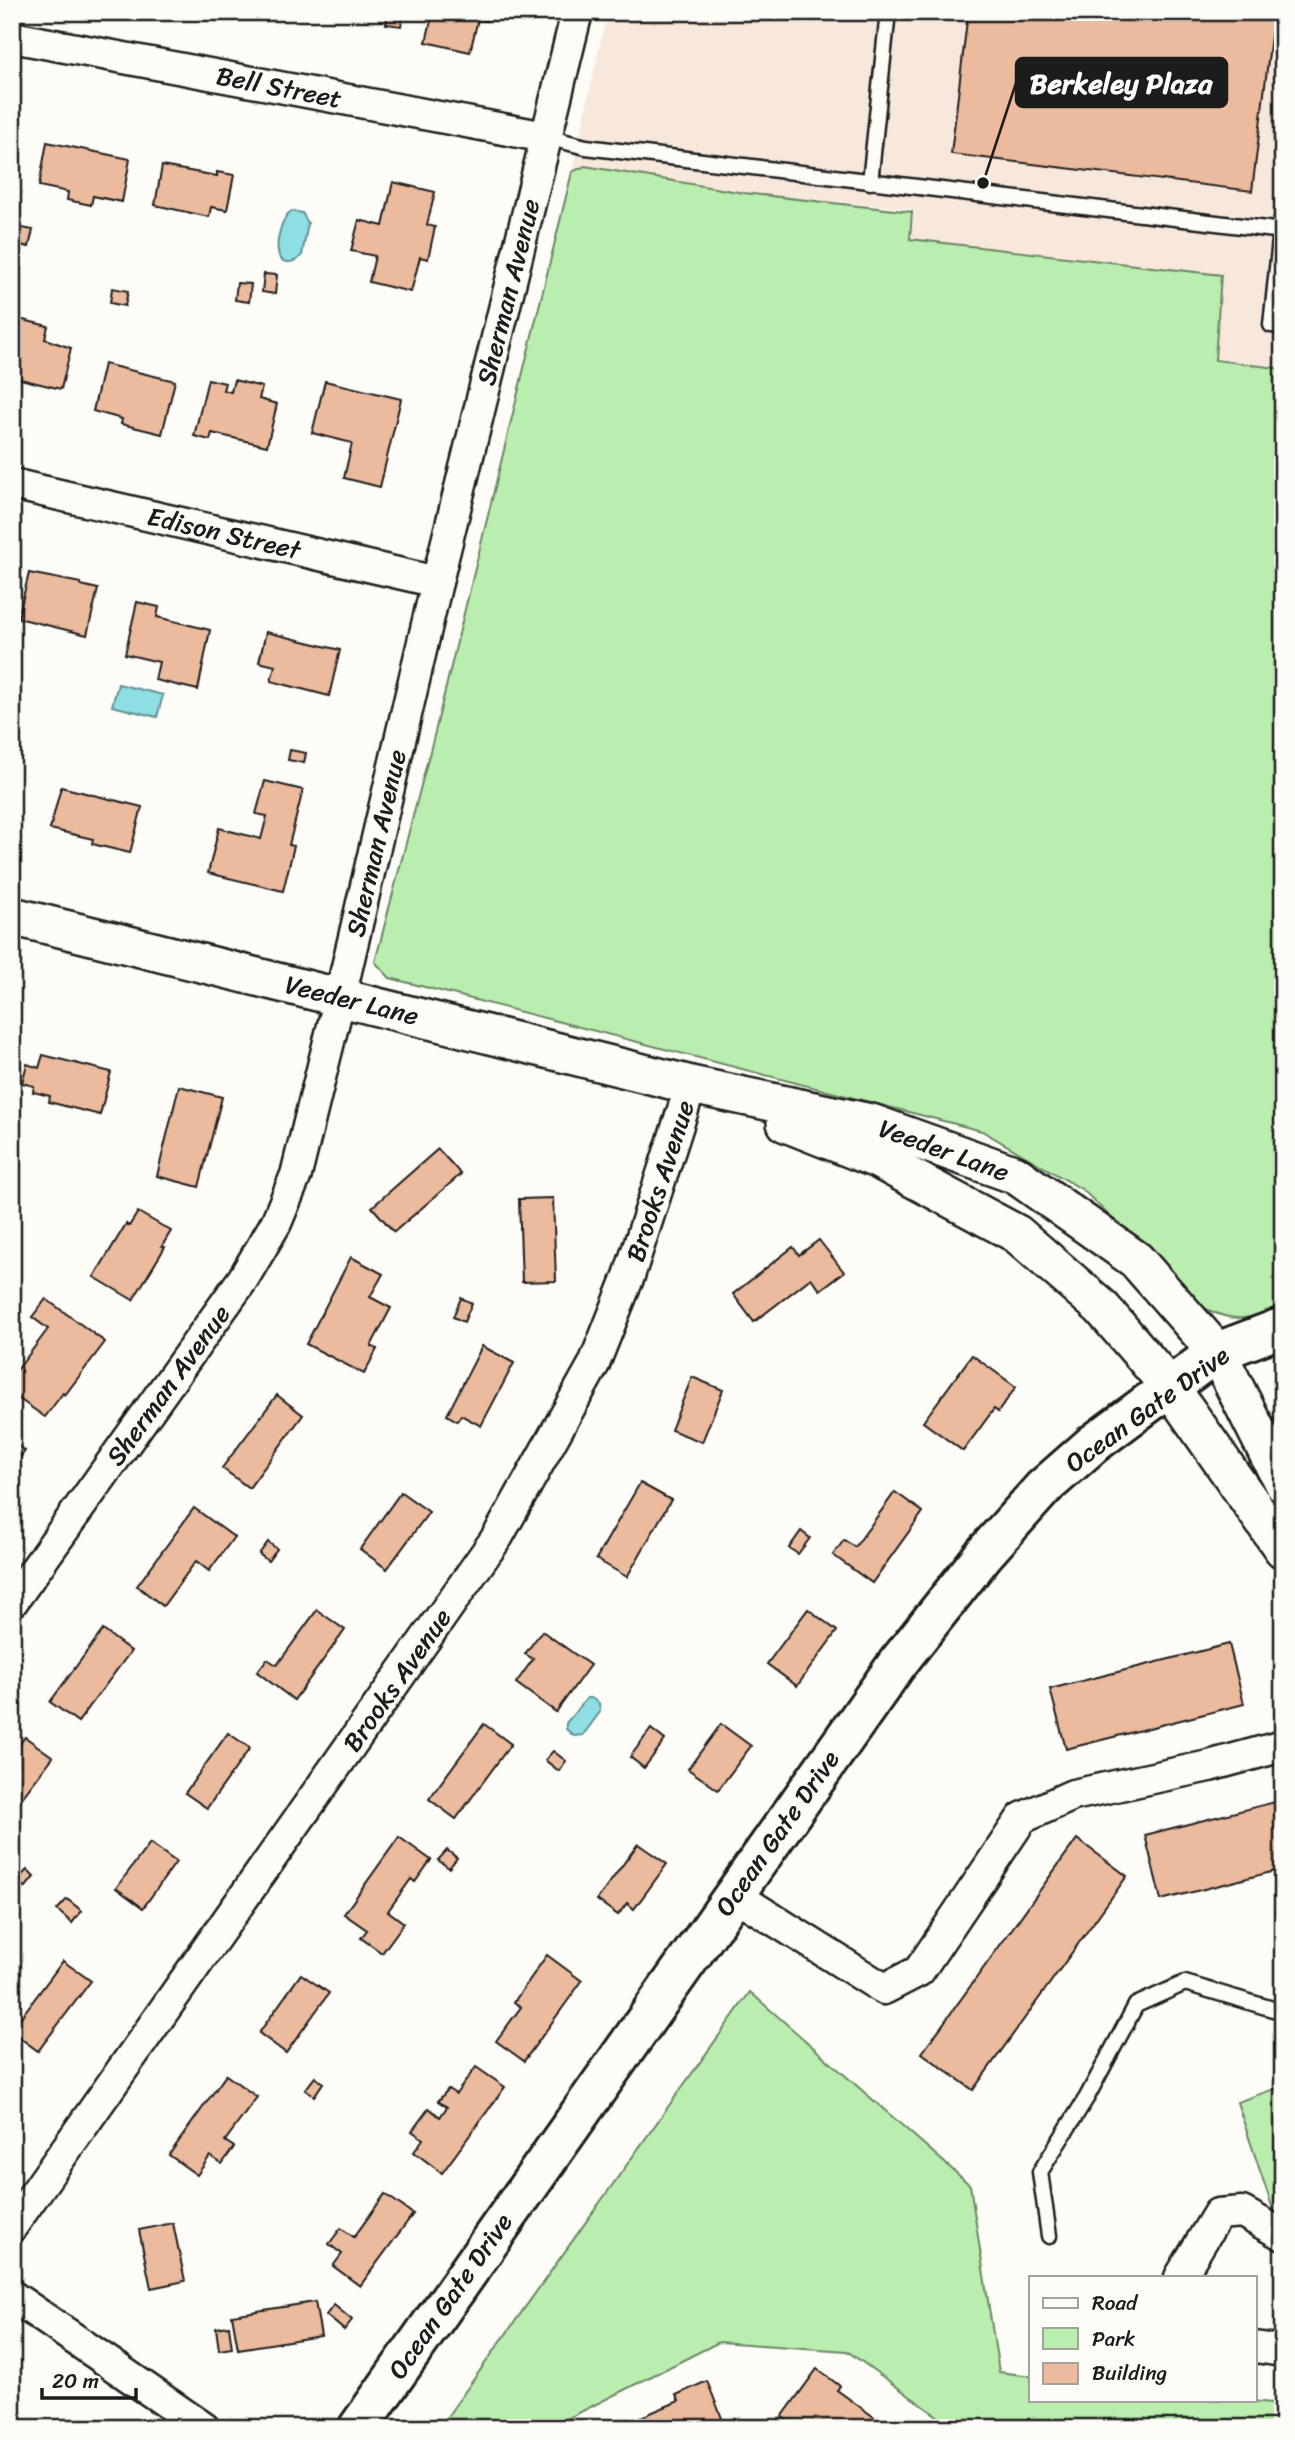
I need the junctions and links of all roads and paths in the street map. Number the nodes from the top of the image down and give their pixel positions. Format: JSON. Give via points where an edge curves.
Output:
{"nodes":[{"id":1,"x":577,"y":12,"type":"edge"},
{"id":2,"x":888,"y":12,"type":"edge"},
{"id":3,"x":12,"y":37,"type":"edge"},
{"id":4,"x":546,"y":137,"type":"junction"},
{"id":5,"x":870,"y":182,"type":"junction"},
{"id":6,"x":1283,"y":211,"type":"edge"},
{"id":7,"x":1282,"y":231,"type":"edge"},
{"id":8,"x":1283,"y":326,"type":"edge"},
{"id":9,"x":12,"y":484,"type":"edge"},
{"id":10,"x":437,"y":582,"type":"junction"},
{"id":11,"x":12,"y":916,"type":"edge"},
{"id":12,"x":340,"y":997,"type":"junction"},
{"id":13,"x":691,"y":1086,"type":"junction"},
{"id":14,"x":1283,"y":1327,"type":"edge"},
{"id":15,"x":1217,"y":1352,"type":"junction"},
{"id":16,"x":1170,"y":1387,"type":"junction"},
{"id":17,"x":1283,"y":1483,"type":"edge"},
{"id":18,"x":1283,"y":1549,"type":"edge"},
{"id":19,"x":12,"y":1602,"type":"edge"},
{"id":20,"x":1283,"y":1746,"type":"edge"},
{"id":21,"x":733,"y":1894,"type":"junction"},
{"id":22,"x":1283,"y":2012,"type":"edge"},
{"id":23,"x":12,"y":2226,"type":"edge"},
{"id":24,"x":1283,"y":2235,"type":"edge"},
{"id":25,"x":1049,"y":2236,"type":"dead end"},
{"id":26,"x":1181,"y":2276,"type":"edge"},
{"id":27,"x":12,"y":2296,"type":"edge"},
{"id":28,"x":1256,"y":2347,"type":"edge"},
{"id":29,"x":1283,"y":2351,"type":"edge"},
{"id":30,"x":204,"y":2428,"type":"edge"},
{"id":31,"x":358,"y":2428,"type":"edge"}],
"edges":[{"from":1,"to":4,"type":"street","name":"Sherman Avenue"},
{"from":2,"to":5,"type":"lane"},
{"from":3,"to":4,"type":"street","name":"Bell Street"},
{"from":4,"to":5,"type":"lane","via":[[586,147]]},
{"from":4,"to":10,"type":"street","name":"Sherman Avenue"},
{"from":5,"to":7,"type":"lane"},
{"from":6,"to":7,"type":"lane"},
{"from":7,"to":8,"type":"lane","via":[[1271,325]]},
{"from":9,"to":10,"type":"street","name":"Edison Street"},
{"from":10,"to":12,"type":"street","name":"Sherman Avenue"},
{"from":11,"to":12,"type":"street","name":"Veeder Lane"},
{"from":12,"to":13,"type":"street","name":"Veeder Lane"},
{"from":12,"to":19,"type":"street","name":"Sherman Avenue","via":[[296,1175],[276,1223],[243,1279]]},
{"from":13,"to":15,"type":"street","name":"Veeder Lane","via":[[871,1124],[1016,1175],[1136,1260]]},
{"from":13,"to":16,"type":"street","name":"Veeder Lane","via":[[877,1159],[1017,1234],[1101,1307]]},
{"from":13,"to":23,"type":"street","name":"Brooks Avenue","via":[[629,1276],[594,1364],[498,1536]]},
{"from":14,"to":15,"type":"main road","name":"Ocean Gate Drive"},
{"from":15,"to":16,"type":"main road","name":"Ocean Gate Drive"},
{"from":15,"to":17,"type":"street","name":"Veeder Lane"},
{"from":16,"to":18,"type":"street","name":"Veeder Lane"},
{"from":16,"to":21,"type":"main road","name":"Ocean Gate Drive","via":[[1043,1488],[984,1554],[897,1664]]},
{"from":20,"to":21,"type":"street","via":[[1073,1795],[1022,1818],[919,1971],[884,1989]]},
{"from":21,"to":31,"type":"main road","name":"Ocean Gate Drive"},
{"from":22,"to":25,"type":"lane","via":[[1185,1983],[1136,2005],[1040,2172]]},
{"from":24,"to":26,"type":"street","via":[[1242,2211],[1218,2214]]},
{"from":27,"to":30,"type":"street"},
{"from":28,"to":29,"type":"street"}]}
